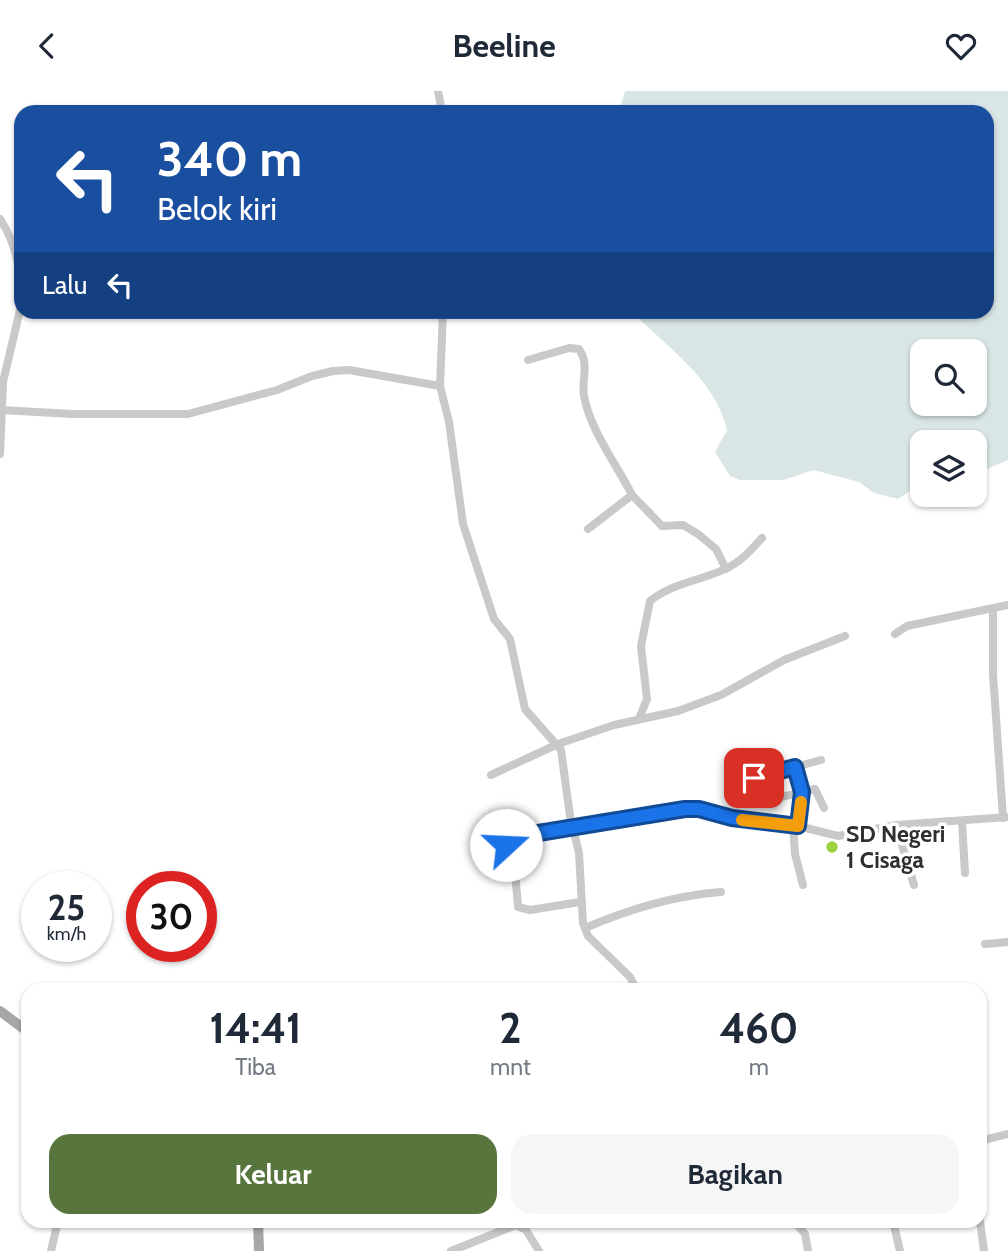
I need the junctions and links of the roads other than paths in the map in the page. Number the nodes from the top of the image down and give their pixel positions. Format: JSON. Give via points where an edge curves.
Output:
{"nodes":[{"id":1,"x":0,"y":219,"type":"edge"},
{"id":2,"x":14,"y":250,"type":"edge"},
{"id":3,"x":17,"y":319,"type":"edge"},
{"id":4,"x":443,"y":319,"type":"edge"},
{"id":5,"x":4,"y":356,"type":"edge"},
{"id":6,"x":528,"y":360,"type":"dead end"},
{"id":7,"x":440,"y":386,"type":"junction"},
{"id":8,"x":1,"y":410,"type":"edge"},
{"id":9,"x":0,"y":454,"type":"edge"},
{"id":10,"x":632,"y":495,"type":"junction"},
{"id":11,"x":589,"y":529,"type":"dead end"},
{"id":12,"x":762,"y":538,"type":"dead end"},
{"id":13,"x":726,"y":569,"type":"junction"},
{"id":14,"x":1008,"y":605,"type":"edge"},
{"id":15,"x":993,"y":609,"type":"junction"},
{"id":16,"x":895,"y":634,"type":"dead end"},
{"id":17,"x":845,"y":636,"type":"dead end"},
{"id":18,"x":639,"y":719,"type":"junction"},
{"id":19,"x":558,"y":744,"type":"junction"},
{"id":20,"x":821,"y":760,"type":"dead end"},
{"id":21,"x":795,"y":767,"type":"junction"},
{"id":22,"x":491,"y":775,"type":"dead end"},
{"id":23,"x":754,"y":778,"type":"dead end"},
{"id":24,"x":802,"y":792,"type":"junction"},
{"id":25,"x":761,"y":802,"type":"dead end"},
{"id":26,"x":824,"y":808,"type":"dead end"},
{"id":27,"x":1006,"y":817,"type":"edge"},
{"id":28,"x":962,"y":822,"type":"junction"},
{"id":29,"x":896,"y":824,"type":"junction"},
{"id":30,"x":796,"y":826,"type":"junction"},
{"id":31,"x":573,"y":829,"type":"junction"},
{"id":32,"x":965,"y":873,"type":"dead end"},
{"id":33,"x":803,"y":885,"type":"dead end"},
{"id":34,"x":914,"y":885,"type":"dead end"},
{"id":35,"x":721,"y":892,"type":"dead end"},
{"id":36,"x":580,"y":902,"type":"junction"},
{"id":37,"x":585,"y":928,"type":"junction"},
{"id":38,"x":1008,"y":942,"type":"edge"},
{"id":39,"x":985,"y":944,"type":"dead end"},
{"id":40,"x":633,"y":983,"type":"edge"},
{"id":41,"x":0,"y":1011,"type":"edge"},
{"id":42,"x":21,"y":1026,"type":"edge"},
{"id":43,"x":1008,"y":1134,"type":"edge"},
{"id":44,"x":987,"y":1139,"type":"edge"},
{"id":45,"x":56,"y":1228,"type":"edge"},
{"id":46,"x":258,"y":1228,"type":"edge"},
{"id":47,"x":504,"y":1228,"type":"edge"},
{"id":48,"x":526,"y":1228,"type":"edge"},
{"id":49,"x":800,"y":1228,"type":"edge"},
{"id":50,"x":895,"y":1228,"type":"edge"},
{"id":51,"x":981,"y":1228,"type":"edge"},
{"id":52,"x":51,"y":1251,"type":"edge"},
{"id":53,"x":259,"y":1251,"type":"edge"},
{"id":54,"x":451,"y":1251,"type":"edge"},
{"id":55,"x":539,"y":1251,"type":"edge"},
{"id":56,"x":808,"y":1251,"type":"edge"},
{"id":57,"x":900,"y":1251,"type":"edge"},
{"id":58,"x":984,"y":1251,"type":"edge"}],
"edges":[{"from":1,"to":2,"type":"street"},
{"from":3,"to":5,"type":"street"},
{"from":4,"to":7,"type":"street"},
{"from":5,"to":8,"type":"street"},
{"from":6,"to":10,"type":"street","via":[[579,349],[587,374],[584,395]]},
{"from":7,"to":8,"type":"street","via":[[349,370],[312,376],[188,414]]},
{"from":7,"to":19,"type":"street","via":[[463,524],[494,619],[510,639],[525,709]]},
{"from":8,"to":9,"type":"street"},
{"from":10,"to":11,"type":"street"},
{"from":10,"to":13,"type":"street","via":[[662,526],[683,525],[710,542]]},
{"from":12,"to":13,"type":"street"},
{"from":13,"to":18,"type":"street","via":[[668,589],[650,601],[641,646],[647,699]]},
{"from":14,"to":15,"type":"street"},
{"from":15,"to":16,"type":"street","via":[[907,626]]},
{"from":15,"to":27,"type":"street","via":[[993,674]]},
{"from":17,"to":18,"type":"street","via":[[784,660],[721,695]]},
{"from":18,"to":19,"type":"street"},
{"from":19,"to":22,"type":"street"},
{"from":19,"to":31,"type":"street"},
{"from":20,"to":21,"type":"street"},
{"from":21,"to":23,"type":"street"},
{"from":21,"to":24,"type":"street"},
{"from":24,"to":25,"type":"street"},
{"from":24,"to":26,"type":"street","via":[[817,790]]},
{"from":24,"to":30,"type":"street"},
{"from":27,"to":28,"type":"street"},
{"from":28,"to":29,"type":"street"},
{"from":28,"to":32,"type":"street"},
{"from":29,"to":30,"type":"street","via":[[842,836]]},
{"from":29,"to":34,"type":"street"},
{"from":30,"to":31,"type":"street","via":[[699,809]]},
{"from":30,"to":33,"type":"street","via":[[795,854]]},
{"from":31,"to":36,"type":"street","via":[[579,853]]},
{"from":31,"to":36,"type":"street","via":[[514,837],[506,845],[514,866],[518,907],[530,910]]},
{"from":35,"to":37,"type":"street","via":[[676,896]]},
{"from":36,"to":37,"type":"street"},
{"from":37,"to":40,"type":"street"},
{"from":38,"to":39,"type":"street"},
{"from":41,"to":42,"type":"main road"},
{"from":43,"to":44,"type":"street"},
{"from":45,"to":52,"type":"street"},
{"from":46,"to":53,"type":"main road"},
{"from":47,"to":54,"type":"street"},
{"from":48,"to":55,"type":"street"},
{"from":49,"to":56,"type":"street"},
{"from":50,"to":57,"type":"street"},
{"from":51,"to":58,"type":"street"}]}
